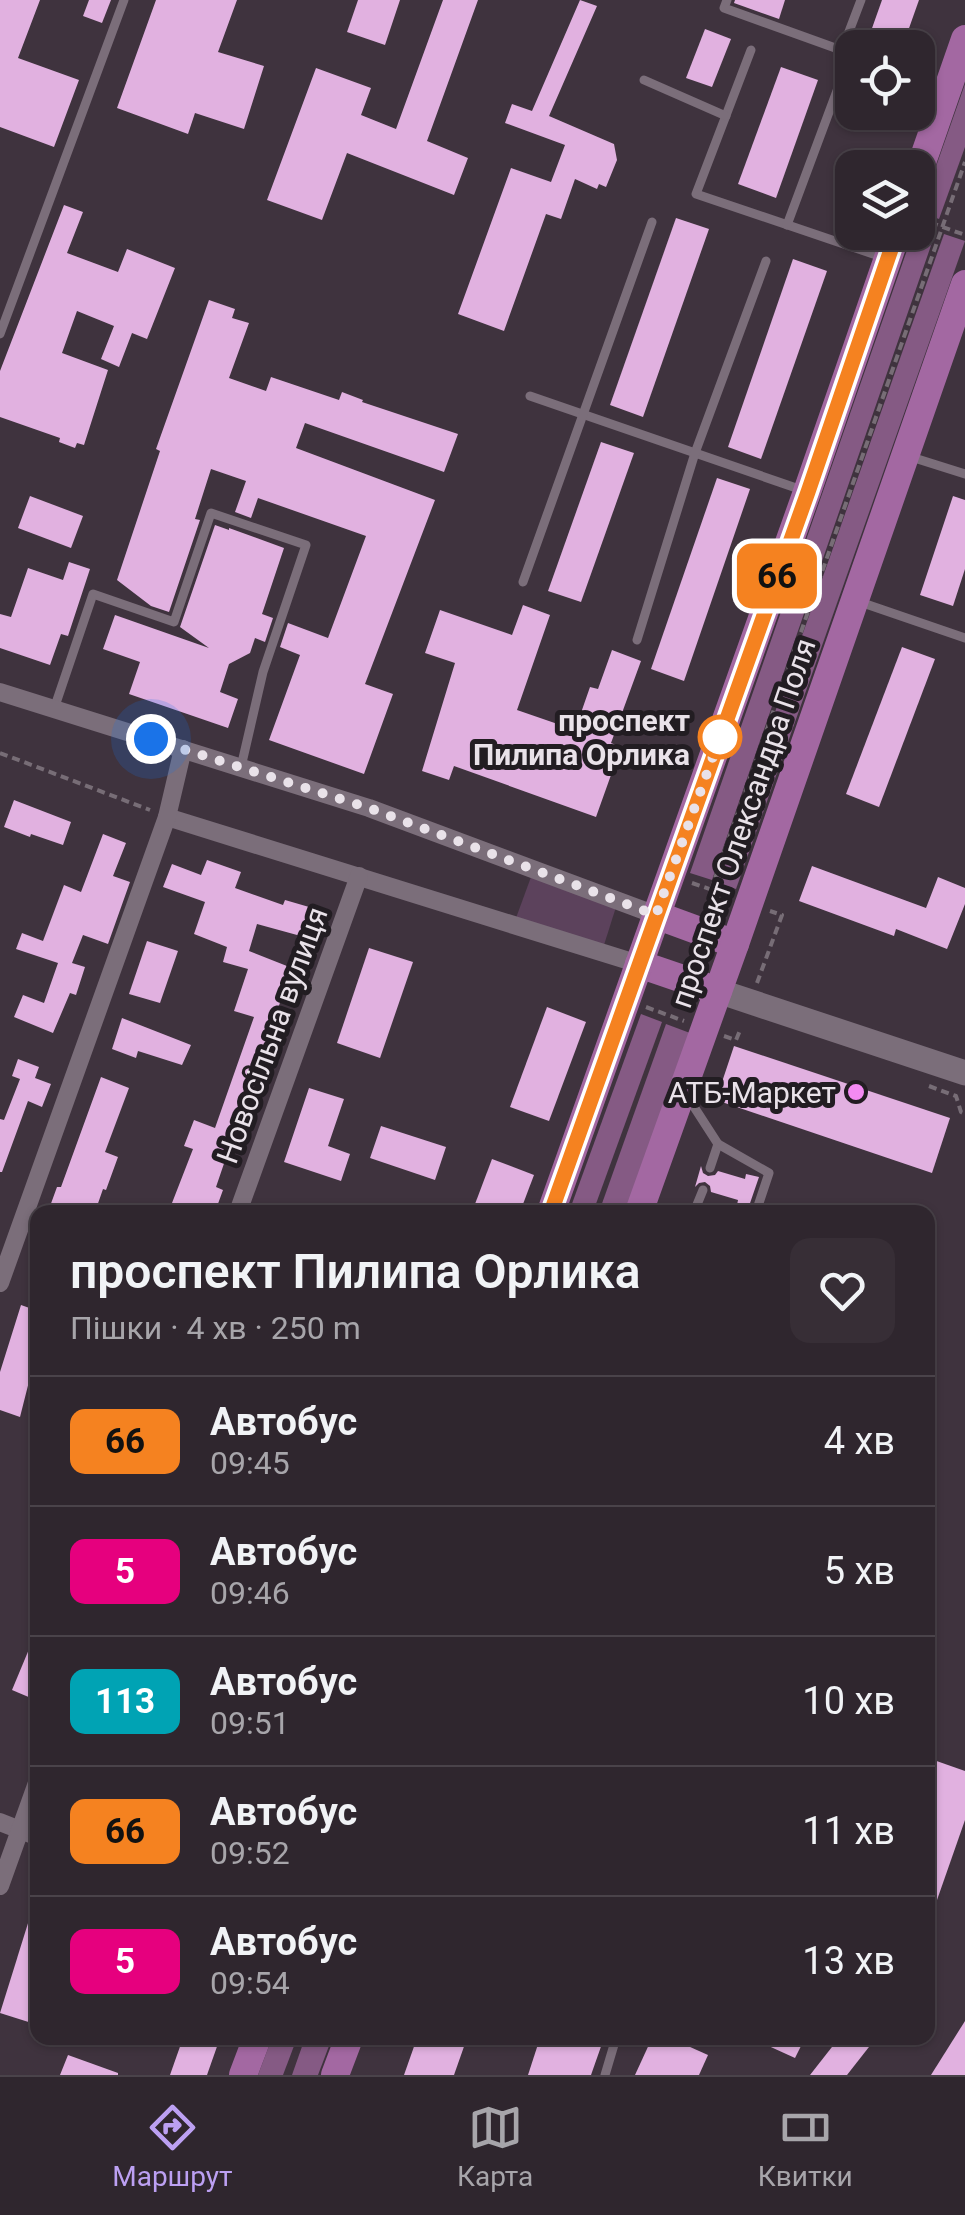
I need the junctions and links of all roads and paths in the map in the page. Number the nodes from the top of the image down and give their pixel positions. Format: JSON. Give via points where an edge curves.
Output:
{"nodes":[{"id":1,"x":124,"y":0,"type":"edge"},
{"id":2,"x":727,"y":0,"type":"edge"},
{"id":3,"x":862,"y":0,"type":"edge"},
{"id":4,"x":854,"y":30,"type":"edge"},
{"id":5,"x":965,"y":39,"type":"edge"},
{"id":6,"x":835,"y":47,"type":"edge"},
{"id":7,"x":752,"y":50,"type":"dead end"},
{"id":8,"x":644,"y":80,"type":"dead end"},
{"id":9,"x":935,"y":82,"type":"edge"},
{"id":10,"x":948,"y":87,"type":"junction"},
{"id":11,"x":835,"y":98,"type":"edge"},
{"id":12,"x":726,"y":116,"type":"junction"},
{"id":13,"x":926,"y":150,"type":"edge"},
{"id":14,"x":965,"y":162,"type":"edge"},
{"id":15,"x":652,"y":222,"type":"dead end"},
{"id":16,"x":935,"y":224,"type":"edge"},
{"id":17,"x":787,"y":225,"type":"junction"},
{"id":18,"x":942,"y":227,"type":"junction"},
{"id":19,"x":835,"y":235,"type":"edge"},
{"id":20,"x":965,"y":235,"type":"edge"},
{"id":21,"x":891,"y":250,"type":"edge"},
{"id":22,"x":766,"y":261,"type":"dead end"},
{"id":23,"x":965,"y":284,"type":"edge"},
{"id":24,"x":0,"y":334,"type":"edge"},
{"id":25,"x":530,"y":396,"type":"dead end"},
{"id":26,"x":583,"y":414,"type":"junction"},
{"id":27,"x":696,"y":453,"type":"junction"},
{"id":28,"x":906,"y":455,"type":"junction"},
{"id":29,"x":965,"y":474,"type":"edge"},
{"id":30,"x":808,"y":492,"type":"junction"},
{"id":31,"x":524,"y":582,"type":"dead end"},
{"id":32,"x":855,"y":600,"type":"junction"},
{"id":33,"x":965,"y":638,"type":"edge"},
{"id":34,"x":637,"y":640,"type":"dead end"},
{"id":35,"x":0,"y":692,"type":"edge"},
{"id":36,"x":54,"y":709,"type":"junction"},
{"id":37,"x":183,"y":749,"type":"junction"},
{"id":38,"x":0,"y":753,"type":"edge"},
{"id":39,"x":240,"y":767,"type":"junction"},
{"id":40,"x":167,"y":817,"type":"junction"},
{"id":41,"x":358,"y":876,"type":"junction"},
{"id":42,"x":687,"y":881,"type":"dead end"},
{"id":43,"x":711,"y":890,"type":"junction"},
{"id":44,"x":734,"y":898,"type":"dead end"},
{"id":45,"x":764,"y":909,"type":"dead end"},
{"id":46,"x":656,"y":915,"type":"junction"},
{"id":47,"x":735,"y":944,"type":"junction"},
{"id":48,"x":639,"y":964,"type":"junction"},
{"id":49,"x":757,"y":983,"type":"dead end"},
{"id":50,"x":718,"y":991,"type":"junction"},
{"id":51,"x":642,"y":1006,"type":"dead end"},
{"id":52,"x":692,"y":1024,"type":"dead end"},
{"id":53,"x":741,"y":1028,"type":"dead end"},
{"id":54,"x":720,"y":1034,"type":"dead end"},
{"id":55,"x":965,"y":1073,"type":"edge"},
{"id":56,"x":920,"y":1084,"type":"dead end"},
{"id":57,"x":683,"y":1090,"type":"junction"},
{"id":58,"x":965,"y":1114,"type":"edge"},
{"id":59,"x":718,"y":1144,"type":"junction"},
{"id":60,"x":710,"y":1168,"type":"dead end"},
{"id":61,"x":703,"y":1190,"type":"dead end"},
{"id":62,"x":240,"y":1205,"type":"edge"},
{"id":63,"x":553,"y":1205,"type":"edge"},
{"id":64,"x":641,"y":1205,"type":"edge"},
{"id":65,"x":698,"y":1205,"type":"edge"},
{"id":66,"x":759,"y":1205,"type":"edge"},
{"id":67,"x":0,"y":1283,"type":"edge"},
{"id":68,"x":0,"y":1822,"type":"edge"},
{"id":69,"x":28,"y":1834,"type":"edge"},
{"id":70,"x":0,"y":1886,"type":"edge"},
{"id":71,"x":254,"y":2045,"type":"edge"},
{"id":72,"x":347,"y":2045,"type":"edge"},
{"id":73,"x":614,"y":2045,"type":"edge"},
{"id":74,"x":243,"y":2075,"type":"edge"},
{"id":75,"x":336,"y":2075,"type":"edge"},
{"id":76,"x":605,"y":2075,"type":"edge"}],
"edges":[{"from":1,"to":24,"type":"lane"},
{"from":2,"to":6,"type":"lane","via":[[724,8]]},
{"from":3,"to":4,"type":"lane"},
{"from":5,"to":10,"type":"main road"},
{"from":7,"to":12,"type":"lane"},
{"from":8,"to":12,"type":"lane"},
{"from":9,"to":10,"type":"lane"},
{"from":10,"to":13,"type":"main road"},
{"from":11,"to":17,"type":"lane"},
{"from":12,"to":17,"type":"lane","via":[[696,194]]},
{"from":14,"to":18,"type":"path"},
{"from":15,"to":26,"type":"lane"},
{"from":16,"to":18,"type":"path"},
{"from":17,"to":19,"type":"lane"},
{"from":18,"to":20,"type":"path"},
{"from":18,"to":43,"type":"path"},
{"from":21,"to":30,"type":"main road","name":"проспект Олександра Поля"},
{"from":22,"to":27,"type":"lane"},
{"from":23,"to":28,"type":"main road","name":"проспект Олександра Поля"},
{"from":25,"to":26,"type":"lane"},
{"from":26,"to":27,"type":"lane"},
{"from":26,"to":31,"type":"lane"},
{"from":27,"to":30,"type":"lane"},
{"from":27,"to":34,"type":"lane"},
{"from":28,"to":29,"type":"lane"},
{"from":28,"to":32,"type":"main road","name":"проспект Олександра Поля"},
{"from":30,"to":46,"type":"main road","name":"проспект Олександра Поля"},
{"from":32,"to":33,"type":"lane"},
{"from":32,"to":47,"type":"main road","name":"проспект Олександра Поля"},
{"from":35,"to":36,"type":"street"},
{"from":36,"to":37,"type":"street"},
{"from":36,"to":39,"type":"lane","via":[[92,594],[174,622],[211,513],[306,545],[263,672]]},
{"from":37,"to":39,"type":"street"},
{"from":37,"to":40,"type":"street"},
{"from":38,"to":40,"type":"path"},
{"from":39,"to":46,"type":"street"},
{"from":40,"to":41,"type":"street"},
{"from":40,"to":67,"type":"street"},
{"from":41,"to":48,"type":"street"},
{"from":41,"to":62,"type":"street","name":"Новосільна вулиця"},
{"from":42,"to":43,"type":"path"},
{"from":43,"to":44,"type":"path"},
{"from":45,"to":49,"type":"path","via":[[782,915]]},
{"from":46,"to":47,"type":"main road"},
{"from":46,"to":48,"type":"main road","name":"проспект Олександра Поля"},
{"from":47,"to":50,"type":"main road","name":"проспект Олександра Поля"},
{"from":48,"to":50,"type":"main road"},
{"from":48,"to":63,"type":"main road","name":"проспект Олександра Поля"},
{"from":50,"to":55,"type":"main road"},
{"from":50,"to":57,"type":"main road","name":"проспект Олександра Поля"},
{"from":51,"to":52,"type":"path"},
{"from":53,"to":54,"type":"path","via":[[736,1040]]},
{"from":56,"to":58,"type":"path","via":[[956,1096]]},
{"from":57,"to":59,"type":"lane"},
{"from":57,"to":64,"type":"main road","name":"проспект Олександра Поля"},
{"from":59,"to":60,"type":"lane"},
{"from":59,"to":66,"type":"lane","via":[[770,1173]]},
{"from":61,"to":65,"type":"lane"},
{"from":68,"to":69,"type":"street"},
{"from":69,"to":70,"type":"street"},
{"from":71,"to":74,"type":"main road"},
{"from":72,"to":75,"type":"main road"},
{"from":73,"to":76,"type":"lane"}]}
